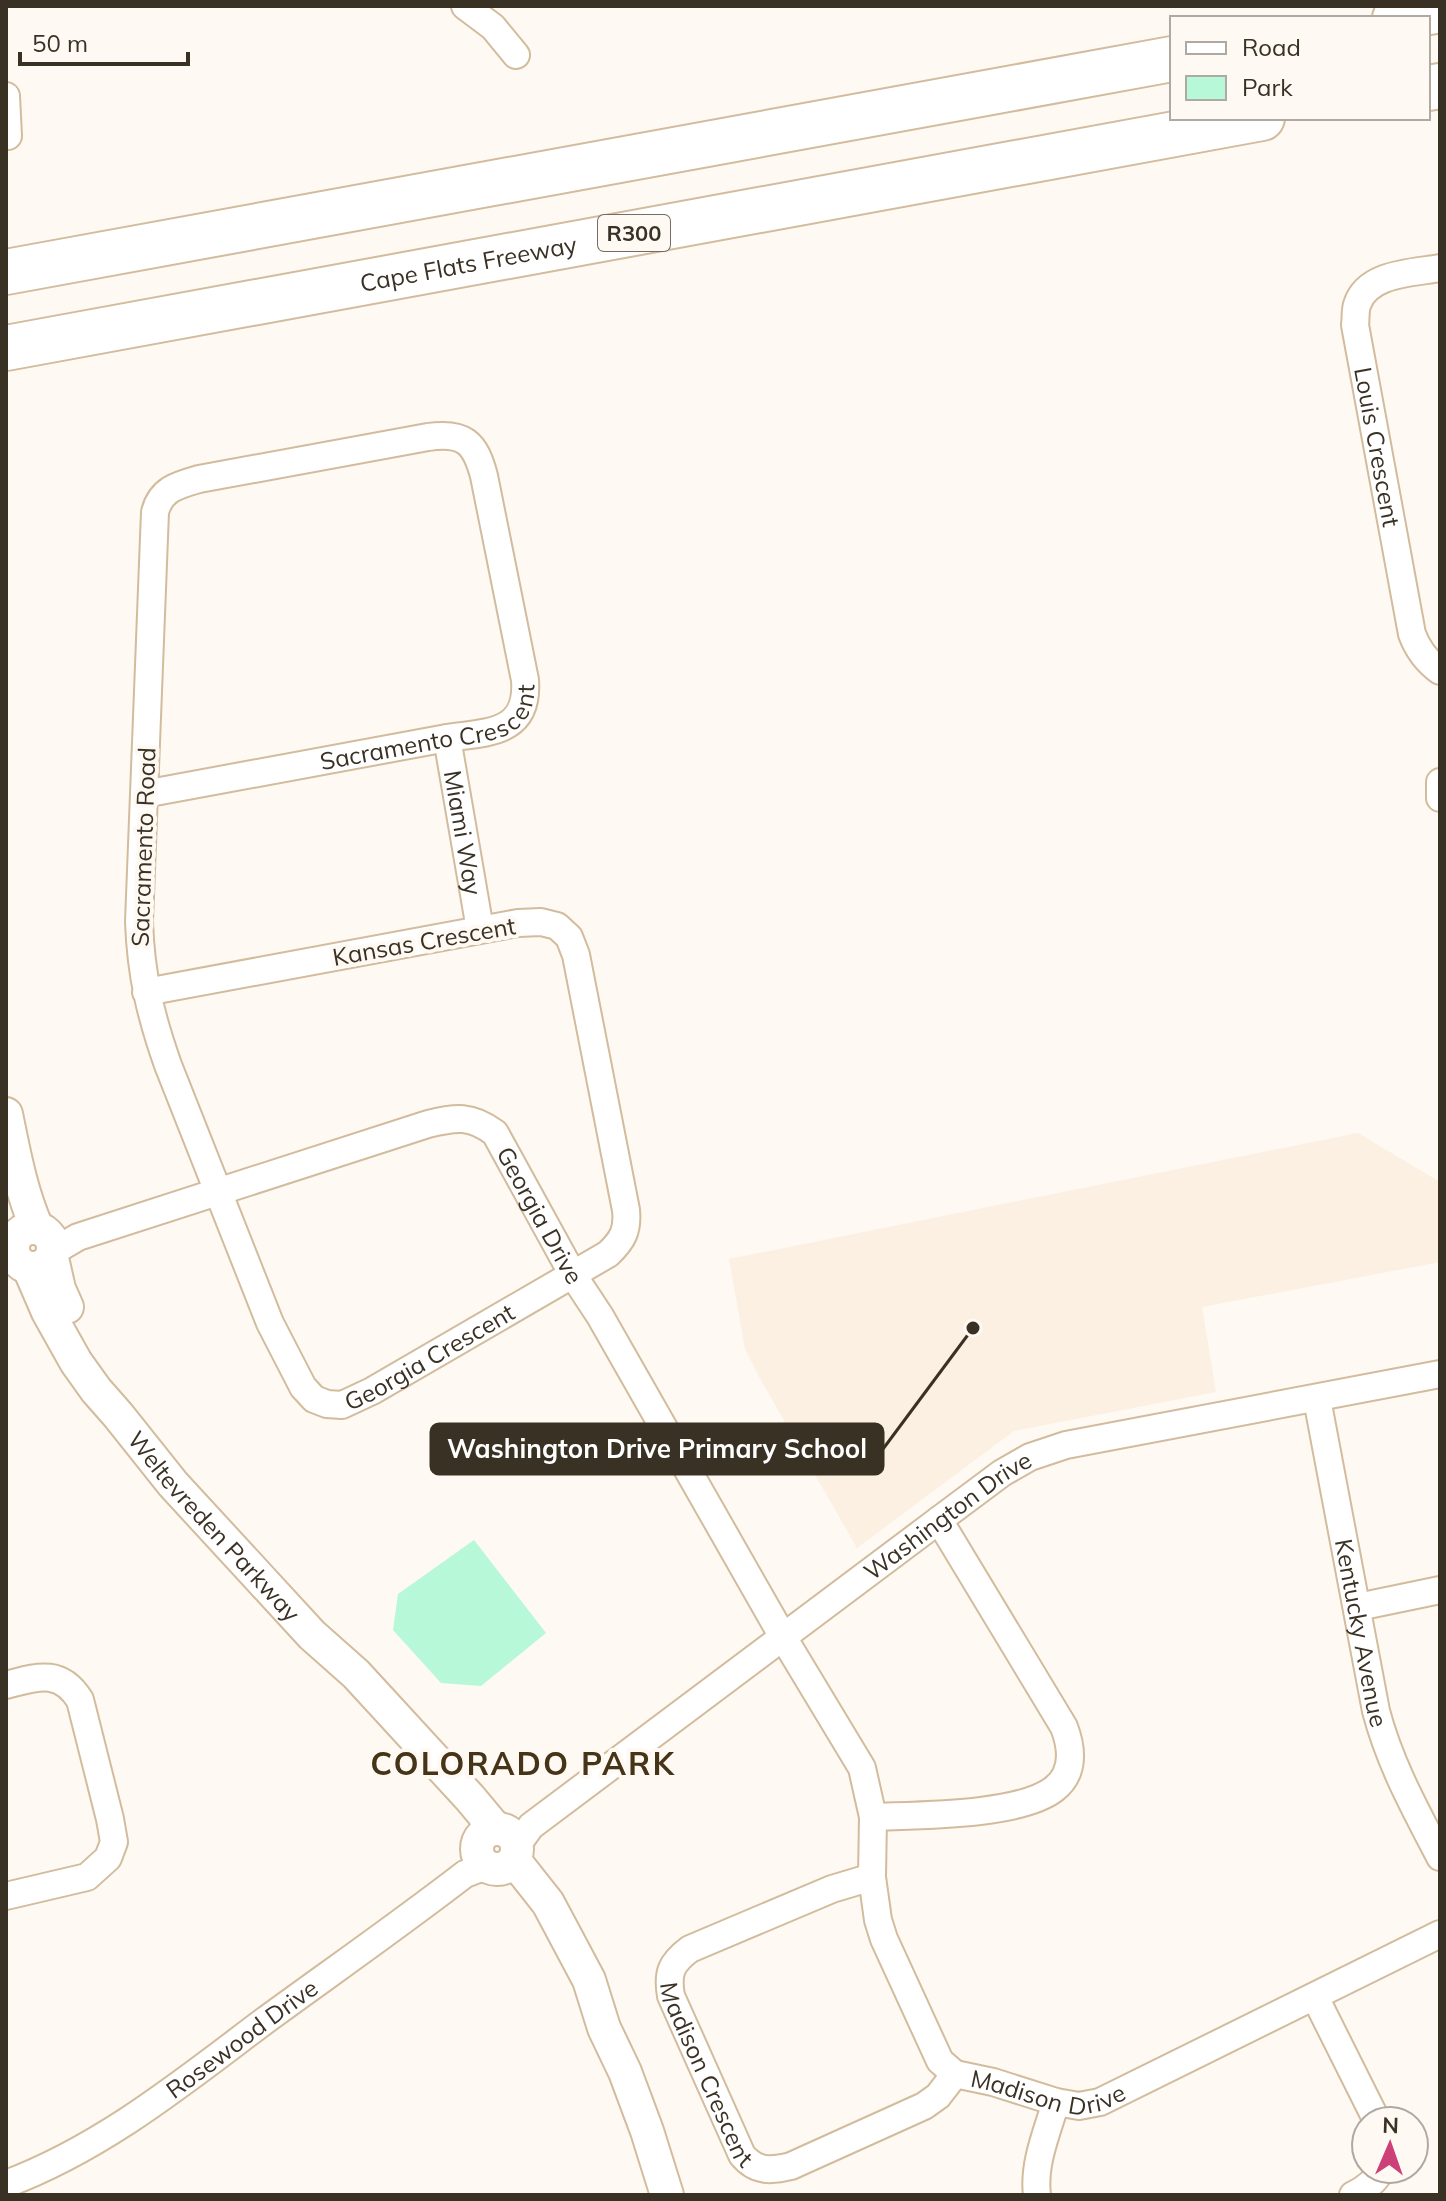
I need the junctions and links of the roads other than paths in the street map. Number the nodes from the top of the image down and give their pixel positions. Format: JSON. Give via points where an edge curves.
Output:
{"nodes":[{"id":1,"x":465,"y":6,"type":"edge"},
{"id":2,"x":1440,"y":10,"type":"edge"},
{"id":3,"x":1406,"y":16,"type":"edge"},
{"id":4,"x":516,"y":55,"type":"dead end"},
{"id":5,"x":1170,"y":59,"type":"edge"},
{"id":6,"x":6,"y":96,"type":"edge"},
{"id":7,"x":1251,"y":120,"type":"edge"},
{"id":8,"x":8,"y":136,"type":"edge"},
{"id":9,"x":1440,"y":268,"type":"edge"},
{"id":10,"x":6,"y":272,"type":"edge"},
{"id":11,"x":6,"y":348,"type":"edge"},
{"id":12,"x":166,"y":492,"type":"joint"},
{"id":13,"x":1440,"y":671,"type":"edge"},
{"id":14,"x":447,"y":738,"type":"junction"},
{"id":15,"x":1440,"y":782,"type":"edge"},
{"id":16,"x":144,"y":794,"type":"junction"},
{"id":17,"x":1440,"y":798,"type":"edge"},
{"id":18,"x":480,"y":929,"type":"junction"},
{"id":19,"x":146,"y":992,"type":"junction"},
{"id":20,"x":6,"y":1114,"type":"edge"},
{"id":21,"x":218,"y":1192,"type":"junction"},
{"id":22,"x":6,"y":1207,"type":"edge"},
{"id":23,"x":32,"y":1248,"type":"edge"},
{"id":24,"x":573,"y":1275,"type":"junction"},
{"id":25,"x":1440,"y":1374,"type":"edge"},
{"id":26,"x":1317,"y":1399,"type":"junction"},
{"id":27,"x":939,"y":1520,"type":"junction"},
{"id":28,"x":1440,"y":1590,"type":"edge"},
{"id":29,"x":1358,"y":1607,"type":"junction"},
{"id":30,"x":783,"y":1637,"type":"junction"},
{"id":31,"x":6,"y":1685,"type":"edge"},
{"id":32,"x":1429,"y":1813,"type":"edge"},
{"id":33,"x":873,"y":1817,"type":"junction"},
{"id":34,"x":497,"y":1849,"type":"junction"},
{"id":35,"x":1440,"y":1857,"type":"edge"},
{"id":36,"x":872,"y":1877,"type":"junction"},
{"id":37,"x":6,"y":1896,"type":"edge"},
{"id":38,"x":1440,"y":1934,"type":"edge"},
{"id":39,"x":1315,"y":1997,"type":"junction"},
{"id":40,"x":955,"y":2074,"type":"junction"},
{"id":41,"x":1056,"y":2102,"type":"junction"},
{"id":42,"x":1369,"y":2105,"type":"edge"},
{"id":43,"x":6,"y":2184,"type":"edge"},
{"id":44,"x":667,"y":2195,"type":"edge"},
{"id":45,"x":1037,"y":2195,"type":"edge"}],
"edges":[{"from":1,"to":4,"type":"street","via":[[493,27]]},
{"from":2,"to":3,"type":"highway"},
{"from":5,"to":10,"type":"highway"},
{"from":6,"to":8,"type":"street"},
{"from":7,"to":11,"type":"highway","name":"Cape Flats Freeway","number":"R300"},
{"from":9,"to":13,"type":"street","name":"Louis Crescent","via":[[1374,283],[1363,293],[1355,325],[1412,634],[1417,649]]},
{"from":12,"to":14,"type":"street","name":"Sacramento Crescent","via":[[199,479],[428,437],[465,440],[484,476],[526,692],[511,724]]},
{"from":12,"to":16,"type":"street","name":"Sacramento Road","via":[[155,512]]},
{"from":14,"to":16,"type":"street","name":"Sacramento Crescent"},
{"from":14,"to":18,"type":"street","name":"Miami Way"},
{"from":15,"to":17,"type":"street"},
{"from":16,"to":19,"type":"street","name":"Sacramento Road","via":[[139,922]]},
{"from":18,"to":19,"type":"street","name":"Kansas Crescent"},
{"from":18,"to":24,"type":"street","name":"Kansas Crescent","via":[[541,922],[557,926],[569,937],[576,955],[627,1221],[619,1244]]},
{"from":19,"to":21,"type":"street","name":"Sacramento Road","via":[[155,1030]]},
{"from":20,"to":23,"type":"street","name":"Weltevreden Parkway"},
{"from":21,"to":23,"type":"street","name":"Georgia Drive"},
{"from":21,"to":24,"type":"street","name":"Georgia Drive","via":[[428,1124],[467,1119],[495,1133]]},
{"from":21,"to":24,"type":"street","name":"Georgia Crescent","via":[[279,1342],[303,1387],[327,1404],[356,1399]]},
{"from":22,"to":23,"type":"street","name":"Weltevreden Parkway"},
{"from":23,"to":34,"type":"street","name":"Weltevreden Parkway","via":[[48,1312],[96,1390],[173,1484],[312,1635],[347,1684]]},
{"from":24,"to":30,"type":"street","name":"Georgia Drive"},
{"from":25,"to":26,"type":"street","name":"Washington Drive"},
{"from":26,"to":27,"type":"street","name":"Washington Drive","via":[[1066,1445],[1002,1473]]},
{"from":26,"to":29,"type":"street","name":"Kentucky Avenue"},
{"from":27,"to":30,"type":"street","name":"Washington Drive"},
{"from":27,"to":33,"type":"street","via":[[1064,1727],[1069,1766],[1054,1790],[1017,1804]]},
{"from":28,"to":29,"type":"street"},
{"from":29,"to":32,"type":"street","name":"Kentucky Avenue","via":[[1389,1756]]},
{"from":30,"to":33,"type":"street","name":"Madison Drive","via":[[862,1768]]},
{"from":30,"to":34,"type":"street","name":"Washington Drive"},
{"from":31,"to":37,"type":"street","via":[[37,1678],[71,1686],[80,1700],[114,1842],[108,1858],[87,1877]]},
{"from":32,"to":35,"type":"street","name":"Kentucky Avenue"},
{"from":33,"to":36,"type":"street","name":"Madison Drive"},
{"from":34,"to":43,"type":"street","name":"Rosewood Drive","via":[[157,2101],[85,2148]]},
{"from":34,"to":44,"type":"street","name":"Weltevreden Parkway","via":[[548,1903],[589,1980]]},
{"from":36,"to":40,"type":"street","name":"Madison Drive","via":[[884,1939],[940,2061]]},
{"from":36,"to":40,"type":"street","name":"Madison Crescent","via":[[690,1949],[670,1970],[671,1996],[742,2155],[761,2169],[791,2166],[924,2106]]},
{"from":38,"to":39,"type":"street","name":"Madison Drive"},
{"from":39,"to":41,"type":"street","name":"Madison Drive","via":[[1100,2102]]},
{"from":39,"to":42,"type":"street"},
{"from":40,"to":41,"type":"street","name":"Madison Drive"},
{"from":41,"to":45,"type":"street","via":[[1037,2169]]}]}
